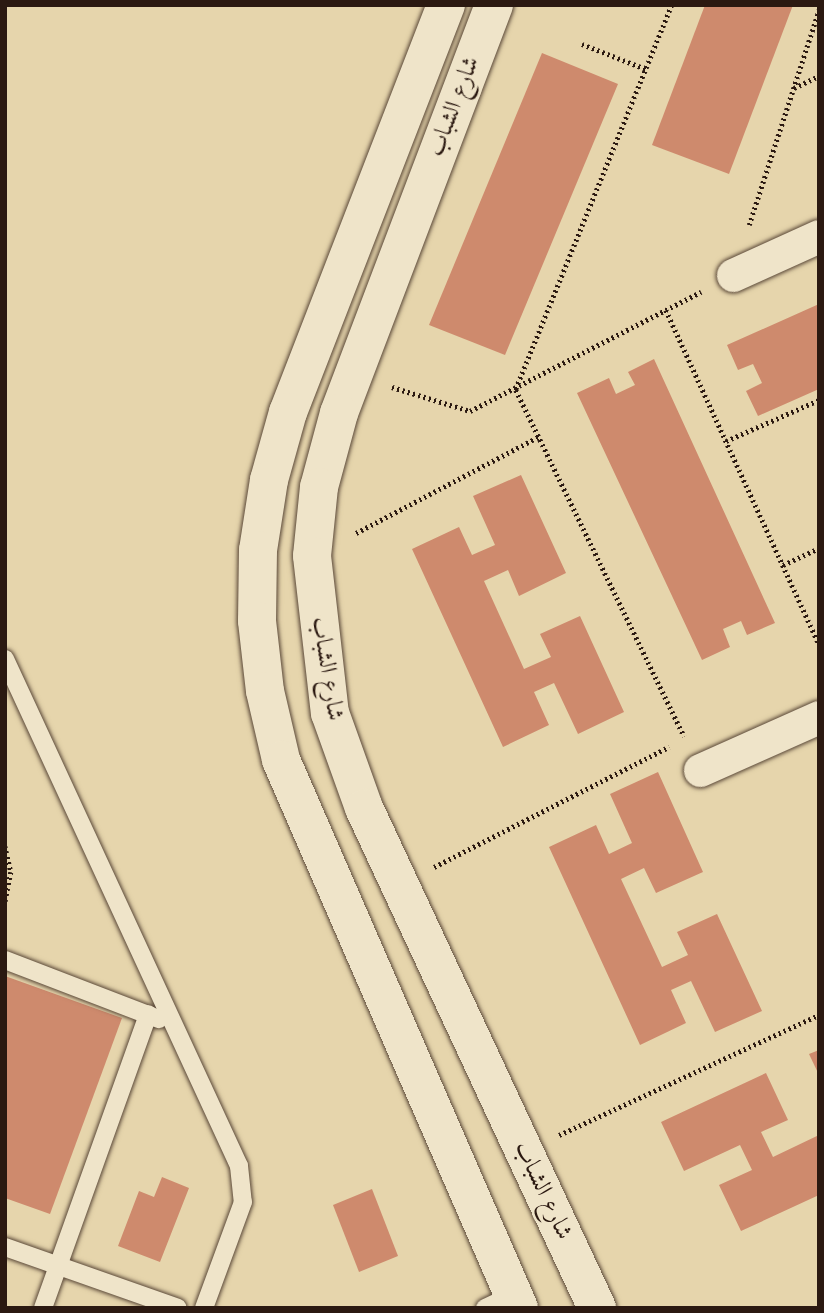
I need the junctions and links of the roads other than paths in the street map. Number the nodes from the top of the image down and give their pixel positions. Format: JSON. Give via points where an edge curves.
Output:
{"nodes":[{"id":1,"x":446,"y":5,"type":"edge"},
{"id":2,"x":494,"y":5,"type":"edge"},
{"id":3,"x":819,"y":236,"type":"edge"},
{"id":4,"x":733,"y":275,"type":"road end"},
{"id":5,"x":5,"y":659,"type":"edge"},
{"id":6,"x":819,"y":717,"type":"edge"},
{"id":7,"x":700,"y":770,"type":"road end"},
{"id":8,"x":5,"y":960,"type":"edge"},
{"id":9,"x":148,"y":1014,"type":"junction"},
{"id":10,"x":178,"y":1026,"type":"junction"},
{"id":11,"x":5,"y":1247,"type":"edge"},
{"id":12,"x":58,"y":1266,"type":"junction"},
{"id":13,"x":506,"y":1303,"type":"edge"},
{"id":14,"x":43,"y":1308,"type":"edge"},
{"id":15,"x":178,"y":1308,"type":"edge"},
{"id":16,"x":204,"y":1308,"type":"edge"},
{"id":17,"x":597,"y":1308,"type":"edge"}],
"edges":[{"from":1,"to":13,"type":"street","name":"شارع الشباب","via":[[288,412],[269,480],[258,550],[257,621],[265,691],[281,760]]},
{"from":2,"to":17,"type":"street","name":"شارع الشباب","via":[[354,374],[319,487],[312,556],[330,713],[399,886]]},
{"from":3,"to":4,"type":"street"},
{"from":5,"to":10,"type":"lane"},
{"from":6,"to":7,"type":"street"},
{"from":8,"to":9,"type":"lane"},
{"from":9,"to":10,"type":"lane"},
{"from":9,"to":12,"type":"lane"},
{"from":10,"to":16,"type":"lane","via":[[244,1184],[237,1221]]},
{"from":11,"to":12,"type":"lane"},
{"from":12,"to":14,"type":"lane"},
{"from":12,"to":15,"type":"lane"}]}
